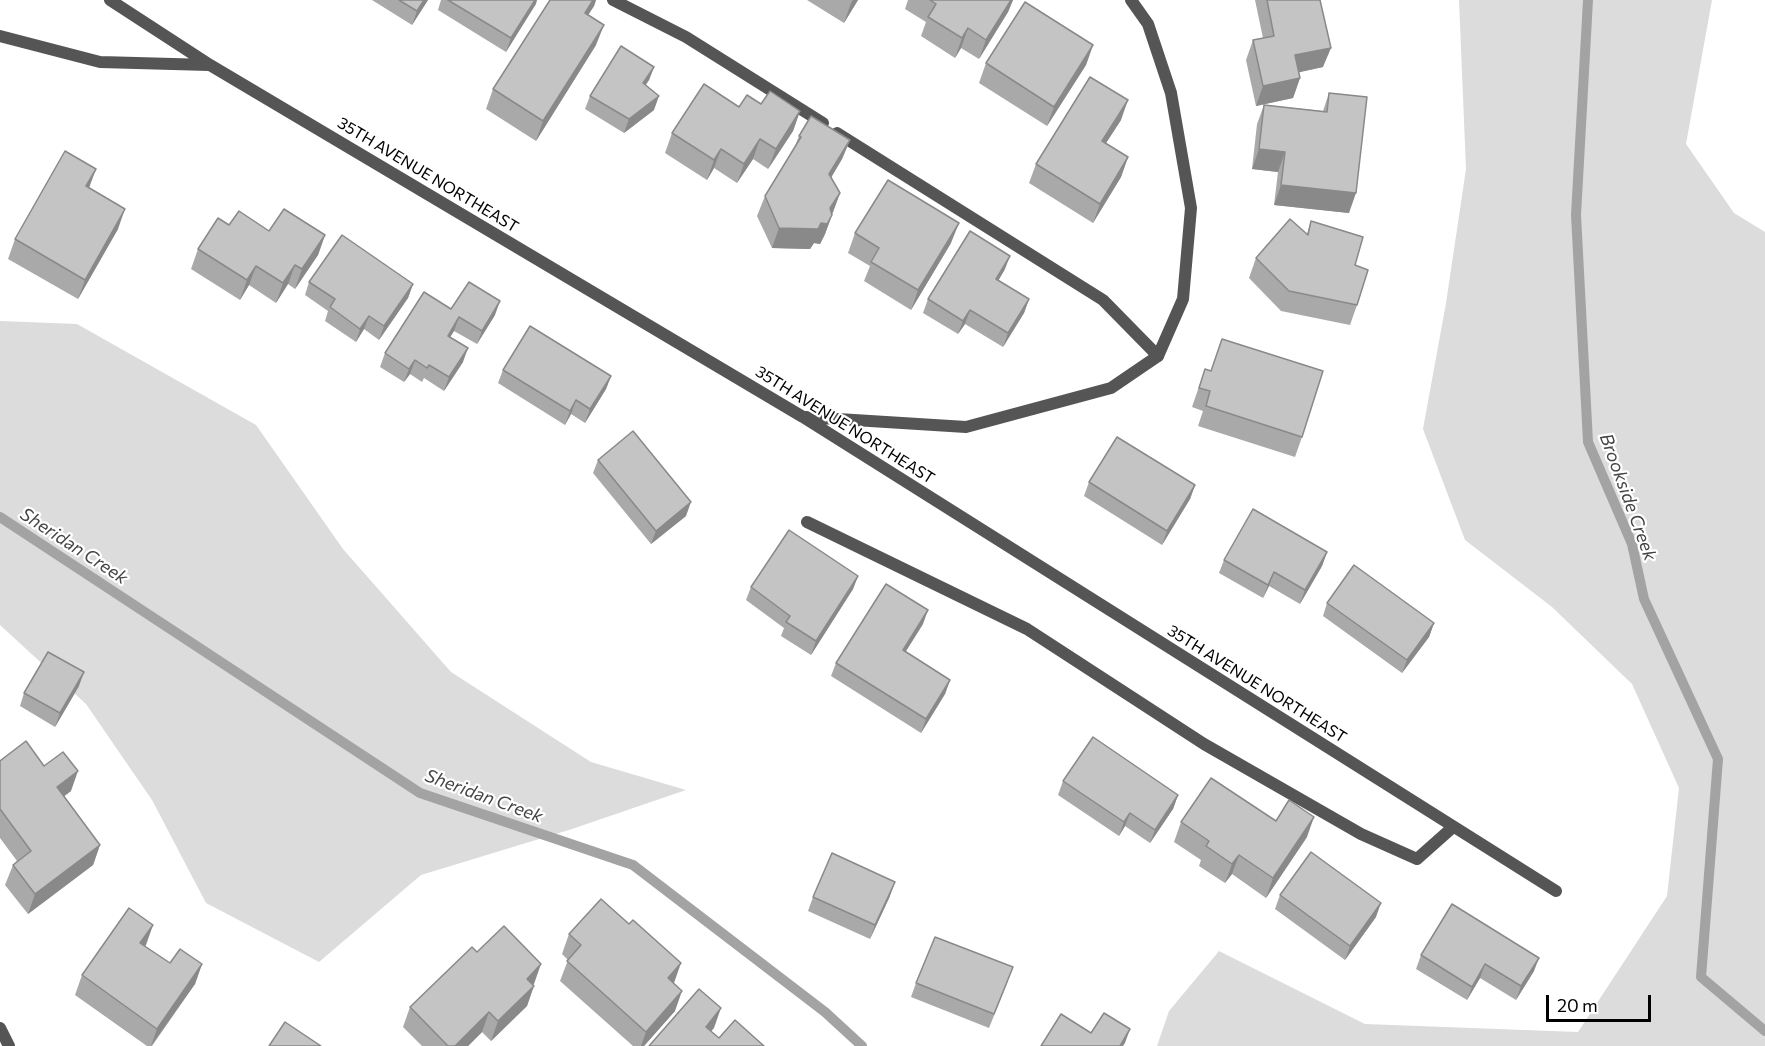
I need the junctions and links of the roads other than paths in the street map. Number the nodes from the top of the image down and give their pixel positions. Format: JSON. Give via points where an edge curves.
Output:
{"nodes":[{"id":1,"x":110,"y":0,"type":"edge"},
{"id":2,"x":613,"y":0,"type":"edge"},
{"id":3,"x":1131,"y":0,"type":"edge"},
{"id":4,"x":0,"y":36,"type":"edge"},
{"id":5,"x":210,"y":65,"type":"junction"},
{"id":6,"x":1158,"y":356,"type":"junction"},
{"id":7,"x":803,"y":417,"type":"junction"},
{"id":8,"x":807,"y":522,"type":"dead end"},
{"id":9,"x":1453,"y":827,"type":"junction"},
{"id":10,"x":1556,"y":891,"type":"dead end"},
{"id":11,"x":0,"y":1028,"type":"edge"},
{"id":12,"x":9,"y":1046,"type":"edge"}],
"edges":[{"from":1,"to":5,"type":"street","name":"35TH AVENUE NORTHEAST"},
{"from":2,"to":6,"type":"street","via":[[686,37],[1102,300]]},
{"from":3,"to":6,"type":"street","via":[[1148,24],[1171,93],[1191,208],[1183,299]]},
{"from":4,"to":5,"type":"street","via":[[100,62]]},
{"from":5,"to":7,"type":"street","name":"35TH AVENUE NORTHEAST"},
{"from":6,"to":7,"type":"street","via":[[1111,388],[966,427]]},
{"from":7,"to":9,"type":"street","name":"35TH AVENUE NORTHEAST"},
{"from":8,"to":9,"type":"street","via":[[1027,629],[1204,744],[1360,834],[1417,859]]},
{"from":9,"to":10,"type":"street","name":"35TH AVENUE NORTHEAST"},
{"from":11,"to":12,"type":"street"}]}
